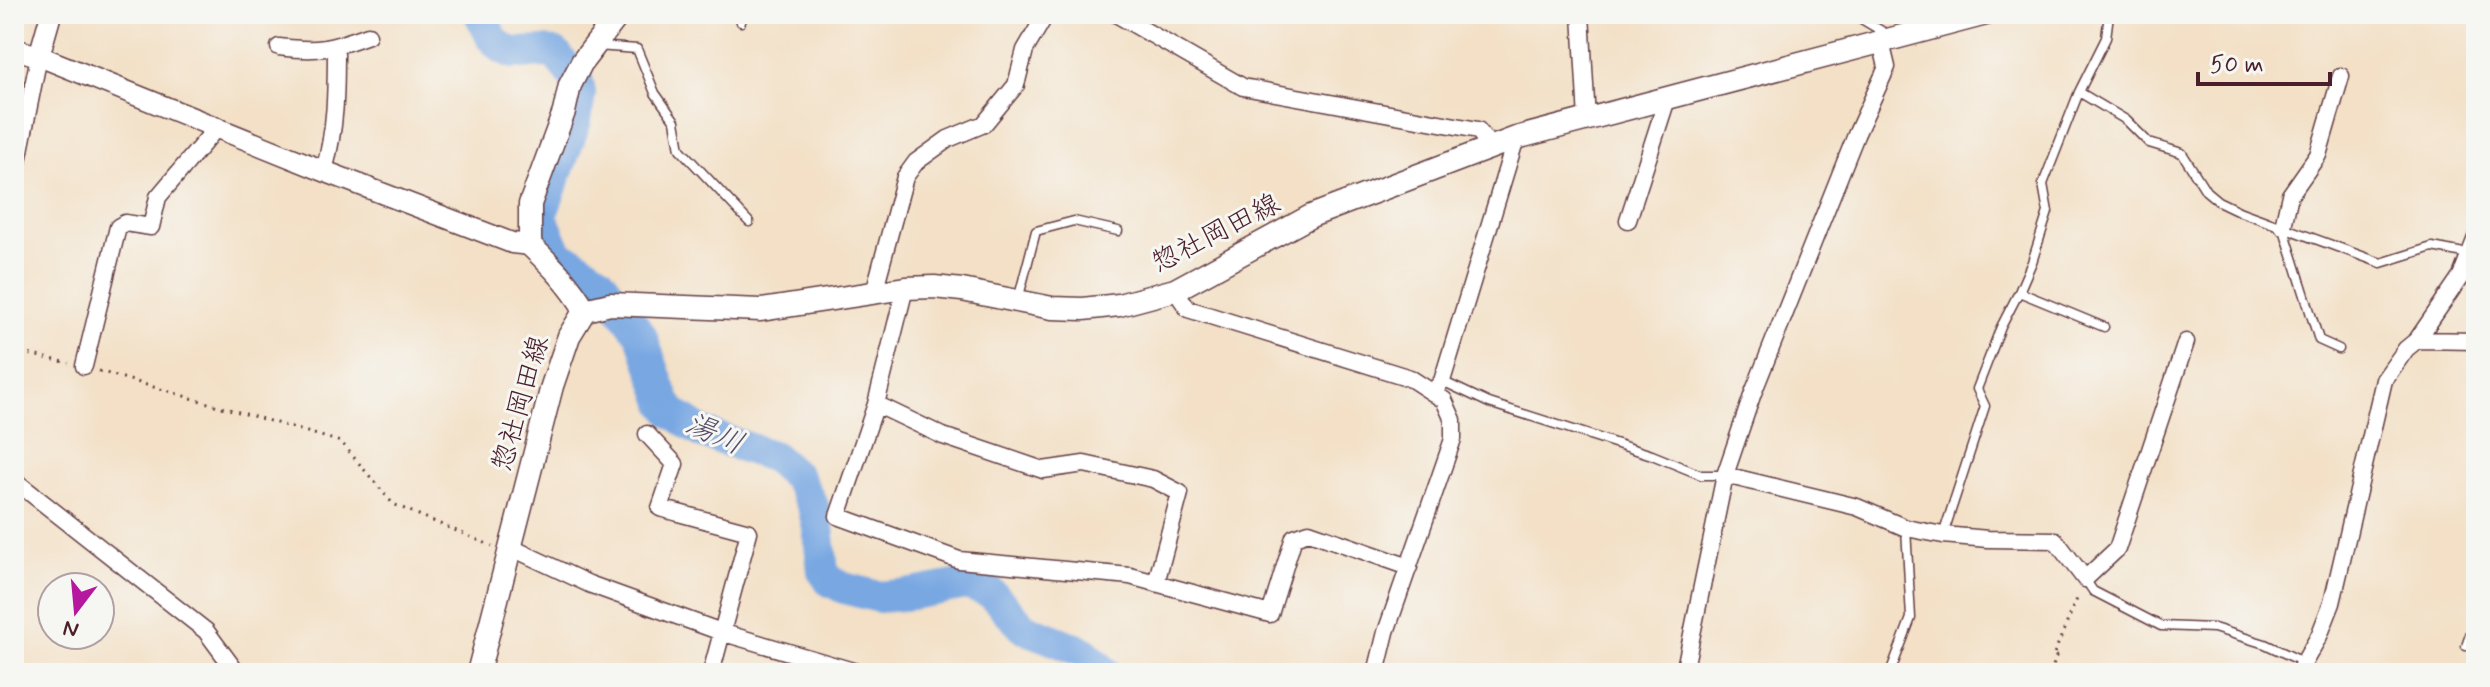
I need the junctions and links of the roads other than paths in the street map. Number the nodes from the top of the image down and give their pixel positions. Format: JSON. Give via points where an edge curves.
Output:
{"nodes":[{"id":1,"x":51,"y":14,"type":"edge"},
{"id":2,"x":619,"y":14,"type":"edge"},
{"id":3,"x":1046,"y":14,"type":"edge"},
{"id":4,"x":1116,"y":14,"type":"edge"},
{"id":5,"x":1581,"y":14,"type":"edge"},
{"id":6,"x":1853,"y":14,"type":"edge"},
{"id":7,"x":1986,"y":14,"type":"edge"},
{"id":8,"x":2109,"y":14,"type":"edge"},
{"id":9,"x":1946,"y":19,"type":"edge"},
{"id":10,"x":368,"y":35,"type":"dead end"},
{"id":11,"x":1888,"y":41,"type":"junction"},
{"id":12,"x":595,"y":46,"type":"junction"},
{"id":13,"x":279,"y":47,"type":"dead end"},
{"id":14,"x":336,"y":47,"type":"junction"},
{"id":15,"x":14,"y":49,"type":"edge"},
{"id":16,"x":39,"y":56,"type":"junction"},
{"id":17,"x":2341,"y":76,"type":"dead end"},
{"id":18,"x":2079,"y":92,"type":"junction"},
{"id":19,"x":1667,"y":99,"type":"junction"},
{"id":20,"x":1587,"y":120,"type":"junction"},
{"id":21,"x":218,"y":126,"type":"junction"},
{"id":22,"x":1516,"y":138,"type":"junction"},
{"id":23,"x":1491,"y":148,"type":"junction"},
{"id":24,"x":324,"y":171,"type":"junction"},
{"id":25,"x":14,"y":181,"type":"edge"},
{"id":26,"x":1628,"y":220,"type":"dead end"},
{"id":27,"x":749,"y":222,"type":"dead end"},
{"id":28,"x":2283,"y":226,"type":"junction"},
{"id":29,"x":1118,"y":231,"type":"dead end"},
{"id":30,"x":2476,"y":238,"type":"edge"},
{"id":31,"x":530,"y":245,"type":"junction"},
{"id":32,"x":2470,"y":254,"type":"junction"},
{"id":33,"x":905,"y":288,"type":"junction"},
{"id":34,"x":1175,"y":290,"type":"junction"},
{"id":35,"x":874,"y":292,"type":"junction"},
{"id":36,"x":2019,"y":292,"type":"junction"},
{"id":37,"x":1018,"y":301,"type":"junction"},
{"id":38,"x":585,"y":310,"type":"junction"},
{"id":39,"x":2104,"y":327,"type":"dead end"},
{"id":40,"x":2417,"y":340,"type":"junction"},
{"id":41,"x":2476,"y":341,"type":"edge"},
{"id":42,"x":2186,"y":342,"type":"dead end"},
{"id":43,"x":2339,"y":349,"type":"dead end"},
{"id":44,"x":84,"y":366,"type":"road end"},
{"id":45,"x":1438,"y":387,"type":"junction"},
{"id":46,"x":876,"y":404,"type":"junction"},
{"id":47,"x":647,"y":434,"type":"dead end"},
{"id":48,"x":1725,"y":475,"type":"junction"},
{"id":49,"x":14,"y":480,"type":"edge"},
{"id":50,"x":1906,"y":528,"type":"junction"},
{"id":51,"x":1943,"y":535,"type":"junction"},
{"id":52,"x":510,"y":550,"type":"junction"},
{"id":53,"x":1409,"y":567,"type":"junction"},
{"id":54,"x":2085,"y":579,"type":"junction"},
{"id":55,"x":1156,"y":583,"type":"junction"},
{"id":56,"x":2476,"y":618,"type":"edge"},
{"id":57,"x":724,"y":633,"type":"junction"},
{"id":58,"x":2466,"y":646,"type":"dead end"},
{"id":59,"x":2301,"y":668,"type":"edge"},
{"id":60,"x":237,"y":673,"type":"edge"},
{"id":61,"x":478,"y":673,"type":"edge"},
{"id":62,"x":711,"y":673,"type":"edge"},
{"id":63,"x":860,"y":673,"type":"edge"},
{"id":64,"x":1376,"y":673,"type":"edge"},
{"id":65,"x":1684,"y":673,"type":"edge"},
{"id":66,"x":1890,"y":673,"type":"edge"},
{"id":67,"x":2318,"y":673,"type":"edge"}],
"edges":[{"from":1,"to":16,"type":"street"},
{"from":2,"to":12,"type":"main road"},
{"from":3,"to":35,"type":"street","via":[[1025,50],[1016,85],[984,124],[948,139],[905,177]]},
{"from":4,"to":23,"type":"street","via":[[1243,87],[1478,130]]},
{"from":5,"to":20,"type":"street"},
{"from":6,"to":11,"type":"lane"},
{"from":7,"to":9,"type":"main road","name":"惣社岡田線"},
{"from":8,"to":18,"type":"lane","via":[[2106,38]]},
{"from":9,"to":11,"type":"main road","name":"惣社岡田線"},
{"from":10,"to":14,"type":"street"},
{"from":11,"to":19,"type":"main road","name":"惣社岡田線"},
{"from":11,"to":48,"type":"street","via":[[1887,67],[1753,393]]},
{"from":12,"to":27,"type":"lane","via":[[637,49],[655,93],[675,121],[680,149]]},
{"from":12,"to":31,"type":"main road","via":[[570,85],[530,204]]},
{"from":13,"to":14,"type":"street"},
{"from":14,"to":24,"type":"street","via":[[337,108]]},
{"from":15,"to":16,"type":"street"},
{"from":16,"to":21,"type":"street"},
{"from":16,"to":25,"type":"street"},
{"from":17,"to":28,"type":"street","via":[[2318,155],[2290,195]]},
{"from":18,"to":28,"type":"lane","via":[[2126,120],[2149,143],[2182,153],[2218,201]]},
{"from":18,"to":36,"type":"lane","via":[[2043,184],[2048,212]]},
{"from":19,"to":20,"type":"main road","name":"惣社岡田線"},
{"from":19,"to":26,"type":"street"},
{"from":20,"to":22,"type":"main road","name":"惣社岡田線"},
{"from":21,"to":24,"type":"street"},
{"from":21,"to":44,"type":"street","via":[[158,197],[151,227],[118,227]]},
{"from":22,"to":23,"type":"main road","name":"惣社岡田線"},
{"from":22,"to":45,"type":"street"},
{"from":23,"to":34,"type":"main road","name":"惣社岡田線","via":[[1311,216]]},
{"from":24,"to":31,"type":"street","via":[[512,243]]},
{"from":28,"to":32,"type":"lane","via":[[2381,263],[2432,247]]},
{"from":28,"to":43,"type":"lane","via":[[2319,340]]},
{"from":29,"to":37,"type":"lane","via":[[1074,221],[1036,231]]},
{"from":30,"to":32,"type":"street"},
{"from":31,"to":38,"type":"main road"},
{"from":32,"to":40,"type":"street"},
{"from":33,"to":35,"type":"main road","name":"惣社岡田線"},
{"from":33,"to":37,"type":"main road","name":"惣社岡田線","via":[[962,290]]},
{"from":33,"to":46,"type":"street"},
{"from":34,"to":37,"type":"main road","name":"惣社岡田線","via":[[1083,309]]},
{"from":34,"to":45,"type":"street","via":[[1188,309]]},
{"from":35,"to":38,"type":"main road","name":"惣社岡田線","via":[[761,310],[610,304]]},
{"from":36,"to":39,"type":"lane"},
{"from":36,"to":51,"type":"lane","via":[[1977,389],[1985,406]]},
{"from":38,"to":52,"type":"main road","name":"惣社岡田線","via":[[569,336],[552,386]]},
{"from":40,"to":41,"type":"street"},
{"from":40,"to":59,"type":"street","via":[[2384,380],[2332,603]]},
{"from":42,"to":54,"type":"street","via":[[2117,549]]},
{"from":45,"to":48,"type":"lane","via":[[1701,475]]},
{"from":45,"to":53,"type":"street","via":[[1453,420],[1453,439]]},
{"from":46,"to":55,"type":"street","via":[[943,436],[1043,470],[1084,464],[1153,479],[1180,493]]},
{"from":46,"to":55,"type":"street","via":[[838,516],[959,560]]},
{"from":47,"to":57,"type":"street","via":[[675,464],[660,508],[749,532]]},
{"from":48,"to":50,"type":"street","via":[[1857,507]]},
{"from":48,"to":65,"type":"street"},
{"from":49,"to":60,"type":"street","via":[[206,631]]},
{"from":50,"to":51,"type":"street"},
{"from":50,"to":66,"type":"lane","via":[[1911,618]]},
{"from":51,"to":54,"type":"street","via":[[2055,540]]},
{"from":52,"to":57,"type":"street"},
{"from":52,"to":61,"type":"main road","name":"惣社岡田線"},
{"from":53,"to":55,"type":"street","via":[[1309,532],[1294,537],[1270,614]]},
{"from":53,"to":64,"type":"street"},
{"from":54,"to":59,"type":"lane","via":[[2093,591],[2161,626],[2214,628],[2265,644]]},
{"from":56,"to":58,"type":"lane"},
{"from":57,"to":62,"type":"street"},
{"from":57,"to":63,"type":"street"},
{"from":59,"to":67,"type":"street"}]}
